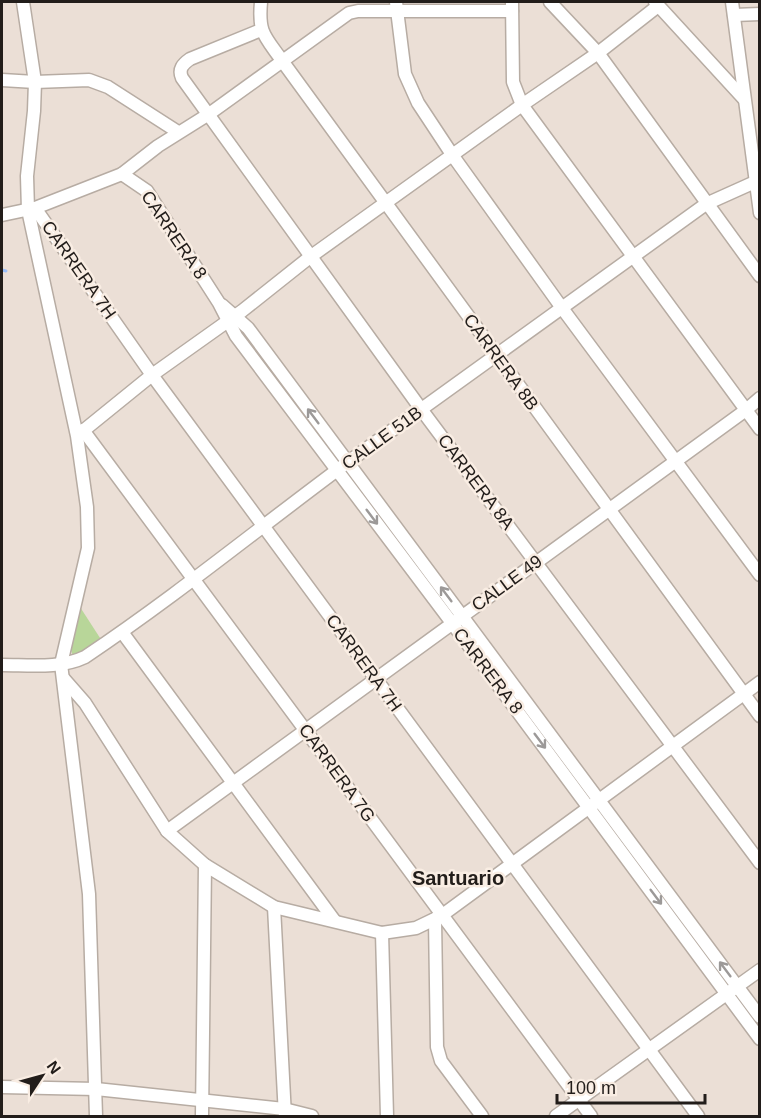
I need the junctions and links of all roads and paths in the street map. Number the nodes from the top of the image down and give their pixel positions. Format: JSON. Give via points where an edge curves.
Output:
{"nodes":[{"id":1,"x":23,"y":2,"type":"edge"},
{"id":2,"x":261,"y":2,"type":"edge"},
{"id":3,"x":550,"y":2,"type":"edge"},
{"id":4,"x":732,"y":2,"type":"edge"},
{"id":5,"x":656,"y":4,"type":"edge"},
{"id":6,"x":512,"y":6,"type":"edge"},
{"id":7,"x":396,"y":7,"type":"edge"},
{"id":8,"x":759,"y":14,"type":"edge"},
{"id":9,"x":734,"y":15,"type":"junction"},
{"id":10,"x":261,"y":30,"type":"junction"},
{"id":11,"x":598,"y":53,"type":"junction"},
{"id":12,"x":283,"y":62,"type":"junction"},
{"id":13,"x":2,"y":80,"type":"edge"},
{"id":14,"x":35,"y":82,"type":"junction"},
{"id":15,"x":744,"y":99,"type":"junction"},
{"id":16,"x":522,"y":105,"type":"junction"},
{"id":17,"x":746,"y":112,"type":"junction"},
{"id":18,"x":759,"y":112,"type":"edge"},
{"id":19,"x":209,"y":114,"type":"junction"},
{"id":20,"x":178,"y":132,"type":"junction"},
{"id":21,"x":453,"y":156,"type":"junction"},
{"id":22,"x":122,"y":174,"type":"junction"},
{"id":23,"x":755,"y":182,"type":"junction"},
{"id":24,"x":385,"y":204,"type":"junction"},
{"id":25,"x":706,"y":204,"type":"junction"},
{"id":26,"x":31,"y":209,"type":"junction"},
{"id":27,"x":759,"y":213,"type":"edge"},
{"id":28,"x":2,"y":215,"type":"edge"},
{"id":29,"x":310,"y":257,"type":"junction"},
{"id":30,"x":633,"y":257,"type":"junction"},
{"id":31,"x":759,"y":276,"type":"edge"},
{"id":32,"x":562,"y":308,"type":"junction"},
{"id":33,"x":230,"y":318,"type":"junction"},
{"id":34,"x":496,"y":356,"type":"junction"},
{"id":35,"x":152,"y":375,"type":"junction"},
{"id":36,"x":759,"y":398,"type":"edge"},
{"id":37,"x":422,"y":409,"type":"junction"},
{"id":38,"x":746,"y":410,"type":"junction"},
{"id":39,"x":759,"y":429,"type":"edge"},
{"id":40,"x":80,"y":433,"type":"junction"},
{"id":41,"x":676,"y":460,"type":"junction"},
{"id":42,"x":348,"y":462,"type":"junction"},
{"id":43,"x":337,"y":471,"type":"junction"},
{"id":44,"x":608,"y":510,"type":"junction"},
{"id":45,"x":263,"y":526,"type":"junction"},
{"id":46,"x":536,"y":562,"type":"junction"},
{"id":47,"x":759,"y":575,"type":"edge"},
{"id":48,"x":194,"y":580,"type":"junction"},
{"id":49,"x":458,"y":620,"type":"junction"},
{"id":50,"x":122,"y":632,"type":"junction"},
{"id":51,"x":62,"y":664,"type":"junction"},
{"id":52,"x":2,"y":665,"type":"edge"},
{"id":53,"x":63,"y":678,"type":"junction"},
{"id":54,"x":376,"y":679,"type":"junction"},
{"id":55,"x":759,"y":682,"type":"edge"},
{"id":56,"x":743,"y":694,"type":"junction"},
{"id":57,"x":759,"y":716,"type":"edge"},
{"id":58,"x":305,"y":730,"type":"junction"},
{"id":59,"x":672,"y":746,"type":"junction"},
{"id":60,"x":232,"y":784,"type":"junction"},
{"id":61,"x":594,"y":804,"type":"junction"},
{"id":62,"x":167,"y":831,"type":"junction"},
{"id":63,"x":759,"y":863,"type":"edge"},
{"id":64,"x":205,"y":865,"type":"junction"},
{"id":65,"x":513,"y":865,"type":"junction"},
{"id":66,"x":274,"y":907,"type":"junction"},
{"id":67,"x":438,"y":917,"type":"junction"},
{"id":68,"x":334,"y":920,"type":"junction"},
{"id":69,"x":382,"y":933,"type":"junction"},
{"id":70,"x":759,"y":970,"type":"edge"},
{"id":71,"x":733,"y":990,"type":"junction"},
{"id":72,"x":759,"y":1017,"type":"edge"},
{"id":73,"x":759,"y":1039,"type":"edge"},
{"id":74,"x":650,"y":1050,"type":"junction"},
{"id":75,"x":2,"y":1088,"type":"edge"},
{"id":76,"x":96,"y":1089,"type":"junction"},
{"id":77,"x":202,"y":1100,"type":"junction"},
{"id":78,"x":578,"y":1100,"type":"junction"},
{"id":79,"x":284,"y":1113,"type":"edge"},
{"id":80,"x":96,"y":1116,"type":"edge"},
{"id":81,"x":202,"y":1116,"type":"edge"},
{"id":82,"x":312,"y":1116,"type":"edge"},
{"id":83,"x":387,"y":1116,"type":"edge"},
{"id":84,"x":482,"y":1116,"type":"edge"},
{"id":85,"x":556,"y":1116,"type":"edge"},
{"id":86,"x":591,"y":1116,"type":"edge"},
{"id":87,"x":698,"y":1116,"type":"edge"}],
"edges":[{"from":1,"to":14,"type":"street","name":"CARRERA 7G"},
{"from":2,"to":10,"type":"street"},
{"from":3,"to":11,"type":"street"},
{"from":4,"to":9,"type":"street"},
{"from":5,"to":11,"type":"street"},
{"from":5,"to":15,"type":"street"},
{"from":6,"to":7,"type":"street"},
{"from":6,"to":16,"type":"street","via":[[513,82]]},
{"from":7,"to":12,"type":"street","via":[[349,13]]},
{"from":7,"to":21,"type":"street","via":[[405,74],[418,103]]},
{"from":8,"to":9,"type":"street"},
{"from":9,"to":15,"type":"street"},
{"from":10,"to":12,"type":"street","name":"CARRERA 8B"},
{"from":10,"to":19,"type":"street","name":"CARRERA 8A","via":[[190,59],[182,66],[182,78]]},
{"from":11,"to":16,"type":"street"},
{"from":11,"to":25,"type":"street"},
{"from":12,"to":19,"type":"street"},
{"from":12,"to":24,"type":"street","name":"CARRERA 8B"},
{"from":13,"to":14,"type":"street"},
{"from":14,"to":20,"type":"street","via":[[89,80],[108,87]]},
{"from":14,"to":26,"type":"street","name":"CARRERA 7G","via":[[27,176]]},
{"from":15,"to":17,"type":"street"},
{"from":16,"to":21,"type":"street"},
{"from":16,"to":30,"type":"street"},
{"from":17,"to":18,"type":"street"},
{"from":17,"to":23,"type":"street"},
{"from":19,"to":20,"type":"street"},
{"from":19,"to":29,"type":"street","name":"CARRERA 8A"},
{"from":20,"to":22,"type":"street"},
{"from":21,"to":24,"type":"street"},
{"from":21,"to":32,"type":"street"},
{"from":22,"to":26,"type":"street"},
{"from":22,"to":33,"type":"street","name":"CARRERA 8","via":[[147,191]]},
{"from":23,"to":25,"type":"street","name":"CALLE 51B"},
{"from":23,"to":27,"type":"street"},
{"from":24,"to":29,"type":"street"},
{"from":24,"to":34,"type":"street","name":"CARRERA 8B"},
{"from":25,"to":30,"type":"street","name":"CALLE 51B"},
{"from":25,"to":31,"type":"street"},
{"from":26,"to":28,"type":"street"},
{"from":26,"to":35,"type":"street","name":"CARRERA 7H"},
{"from":26,"to":40,"type":"street","name":"CARRERA 7G"},
{"from":29,"to":33,"type":"street"},
{"from":29,"to":37,"type":"street","name":"CARRERA 8A"},
{"from":30,"to":32,"type":"street","name":"CALLE 51B"},
{"from":30,"to":38,"type":"street"},
{"from":32,"to":34,"type":"street","name":"CALLE 51B"},
{"from":32,"to":41,"type":"street"},
{"from":33,"to":35,"type":"street"},
{"from":42,"to":33,"type":"street","name":"CARRERA 8","one_way":true,"via":[[248,328]]},
{"from":33,"to":43,"type":"street","name":"CARRERA 8","via":[[236,336]]},
{"from":34,"to":37,"type":"street","name":"CALLE 51B"},
{"from":34,"to":44,"type":"street","name":"CARRERA 8B"},
{"from":35,"to":40,"type":"street"},
{"from":35,"to":45,"type":"street","name":"CARRERA 7H"},
{"from":36,"to":38,"type":"street","name":"CALLE 49"},
{"from":37,"to":42,"type":"street","name":"CALLE 51B"},
{"from":37,"to":46,"type":"street","name":"CARRERA 8A"},
{"from":38,"to":39,"type":"street"},
{"from":38,"to":41,"type":"street","name":"CALLE 49"},
{"from":40,"to":48,"type":"street","name":"CARRERA 7G"},
{"from":40,"to":51,"type":"street","via":[[88,548]]},
{"from":41,"to":44,"type":"street","name":"CALLE 49"},
{"from":41,"to":47,"type":"street"},
{"from":42,"to":43,"type":"street","name":"CALLE 51B"},
{"from":49,"to":42,"type":"street","name":"CARRERA 8","one_way":true},
{"from":43,"to":45,"type":"street","name":"CALLE 51B"},
{"from":43,"to":49,"type":"street","name":"CARRERA 8","one_way":true},
{"from":44,"to":46,"type":"street","name":"CALLE 49"},
{"from":44,"to":56,"type":"street","name":"CARRERA 8B"},
{"from":45,"to":48,"type":"street","name":"CALLE 51B"},
{"from":45,"to":54,"type":"street","name":"CARRERA 7H"},
{"from":46,"to":49,"type":"street","name":"CALLE 49"},
{"from":46,"to":59,"type":"street","name":"CARRERA 8A"},
{"from":48,"to":50,"type":"street","name":"CALLE 51B"},
{"from":48,"to":58,"type":"street","name":"CARRERA 7G"},
{"from":49,"to":54,"type":"street","name":"CALLE 49"},
{"from":49,"to":61,"type":"street","name":"CARRERA 8"},
{"from":50,"to":51,"type":"street","name":"CALLE 51B","via":[[85,657]]},
{"from":50,"to":60,"type":"street"},
{"from":51,"to":52,"type":"street","name":"CALLE 51B"},
{"from":51,"to":53,"type":"street"},
{"from":53,"to":62,"type":"street","via":[[86,703]]},
{"from":53,"to":76,"type":"street","via":[[89,894]]},
{"from":54,"to":58,"type":"street","name":"CALLE 49"},
{"from":54,"to":65,"type":"street","name":"CARRERA 7H"},
{"from":55,"to":56,"type":"street"},
{"from":56,"to":57,"type":"street","name":"CARRERA 8B"},
{"from":56,"to":59,"type":"street"},
{"from":58,"to":60,"type":"street","name":"CALLE 49"},
{"from":58,"to":67,"type":"street","name":"CARRERA 7G"},
{"from":59,"to":61,"type":"street"},
{"from":59,"to":63,"type":"street","name":"CARRERA 8A"},
{"from":60,"to":62,"type":"street","name":"CALLE 49"},
{"from":60,"to":68,"type":"street"},
{"from":61,"to":65,"type":"street"},
{"from":61,"to":71,"type":"street","name":"CARRERA 8"},
{"from":62,"to":64,"type":"street"},
{"from":64,"to":66,"type":"street"},
{"from":64,"to":77,"type":"street"},
{"from":65,"to":67,"type":"street"},
{"from":65,"to":74,"type":"street","name":"CARRERA 7H"},
{"from":66,"to":68,"type":"street"},
{"from":66,"to":79,"type":"street"},
{"from":67,"to":69,"type":"street","via":[[416,928]]},
{"from":67,"to":78,"type":"street","name":"CARRERA 7G"},
{"from":67,"to":84,"type":"street","via":[[437,1047],[441,1061]]},
{"from":68,"to":69,"type":"street"},
{"from":69,"to":83,"type":"street"},
{"from":70,"to":71,"type":"street"},
{"from":71,"to":72,"type":"street","name":"CARRERA 8"},
{"from":71,"to":73,"type":"street","name":"CARRERA 8"},
{"from":71,"to":74,"type":"street"},
{"from":74,"to":78,"type":"street"},
{"from":74,"to":87,"type":"street","name":"CARRERA 7H"},
{"from":75,"to":76,"type":"street"},
{"from":76,"to":77,"type":"street"},
{"from":76,"to":80,"type":"street"},
{"from":77,"to":79,"type":"street"},
{"from":77,"to":81,"type":"street"},
{"from":78,"to":85,"type":"street"},
{"from":78,"to":86,"type":"street","name":"CARRERA 7G"},
{"from":79,"to":82,"type":"street"}]}
